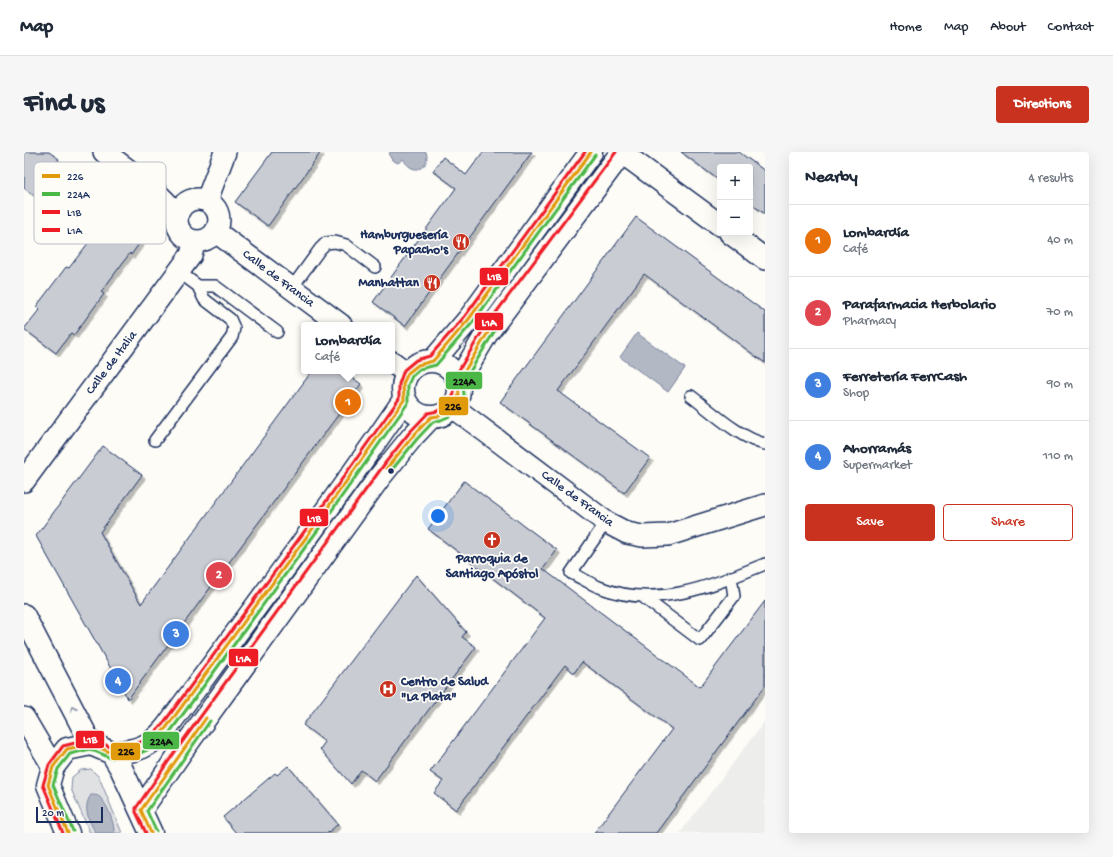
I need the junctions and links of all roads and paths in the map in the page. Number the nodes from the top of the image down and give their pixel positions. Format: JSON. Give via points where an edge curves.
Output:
{"nodes":[{"id":1,"x":104,"y":152,"type":"edge"},
{"id":2,"x":225,"y":152,"type":"edge"},
{"id":3,"x":591,"y":152,"type":"edge"},
{"id":4,"x":622,"y":152,"type":"edge"},
{"id":5,"x":117,"y":162,"type":"edge"},
{"id":6,"x":207,"y":200,"type":"junction"},
{"id":7,"x":166,"y":201,"type":"edge"},
{"id":8,"x":177,"y":215,"type":"junction"},
{"id":9,"x":717,"y":223,"type":"edge"},
{"id":10,"x":216,"y":232,"type":"junction"},
{"id":11,"x":734,"y":236,"type":"edge"},
{"id":12,"x":195,"y":241,"type":"junction"},
{"id":13,"x":765,"y":259,"type":"edge"},
{"id":14,"x":375,"y":267,"type":"dead end"},
{"id":15,"x":179,"y":272,"type":"junction"},
{"id":16,"x":198,"y":286,"type":"junction"},
{"id":17,"x":291,"y":288,"type":"junction"},
{"id":18,"x":337,"y":322,"type":"edge"},
{"id":19,"x":277,"y":332,"type":"dead end"},
{"id":20,"x":432,"y":360,"type":"junction"},
{"id":21,"x":399,"y":368,"type":"edge"},
{"id":22,"x":458,"y":382,"type":"junction"},
{"id":23,"x":691,"y":396,"type":"dead end"},
{"id":24,"x":404,"y":400,"type":"junction"},
{"id":25,"x":453,"y":407,"type":"junction"},
{"id":26,"x":431,"y":418,"type":"junction"},
{"id":27,"x":155,"y":440,"type":"dead end"},
{"id":28,"x":765,"y":444,"type":"edge"},
{"id":29,"x":24,"y":481,"type":"edge"},
{"id":30,"x":765,"y":505,"type":"edge"},
{"id":31,"x":606,"y":522,"type":"junction"},
{"id":32,"x":765,"y":564,"type":"edge"},
{"id":33,"x":731,"y":577,"type":"junction"},
{"id":34,"x":643,"y":597,"type":"junction"},
{"id":35,"x":24,"y":615,"type":"edge"},
{"id":36,"x":24,"y":718,"type":"edge"},
{"id":37,"x":91,"y":744,"type":"junction"},
{"id":38,"x":112,"y":753,"type":"junction"},
{"id":39,"x":52,"y":767,"type":"junction"},
{"id":40,"x":141,"y":810,"type":"junction"},
{"id":41,"x":68,"y":833,"type":"edge"},
{"id":42,"x":151,"y":833,"type":"edge"}],
"edges":[{"from":1,"to":5,"type":"street"},
{"from":2,"to":6,"type":"street"},
{"from":3,"to":20,"type":"street","via":[[469,319]]},
{"from":4,"to":9,"type":"street"},
{"from":4,"to":22,"type":"street","via":[[487,333]]},
{"from":6,"to":8,"type":"street","via":[[199,198],[185,202]]},
{"from":6,"to":10,"type":"street","via":[[218,214]]},
{"from":7,"to":8,"type":"street"},
{"from":8,"to":12,"type":"street","via":[[178,229],[184,237]]},
{"from":10,"to":12,"type":"street","via":[[210,237]]},
{"from":10,"to":17,"type":"street","name":"Calle de Francia"},
{"from":11,"to":13,"type":"street"},
{"from":12,"to":15,"type":"street","name":"Calle de Italia","via":[[192,255]]},
{"from":14,"to":17,"type":"lane","via":[[346,245],[326,243]]},
{"from":15,"to":16,"type":"lane"},
{"from":15,"to":29,"type":"street","name":"Calle de Italia"},
{"from":16,"to":19,"type":"lane","via":[[215,286]]},
{"from":16,"to":27,"type":"lane","via":[[204,299],[230,319],[234,328],[232,337]]},
{"from":17,"to":18,"type":"street","name":"Calle de Francia"},
{"from":20,"to":21,"type":"street"},
{"from":20,"to":22,"type":"street","via":[[444,364],[453,371]]},
{"from":21,"to":24,"type":"street"},
{"from":22,"to":25,"type":"street","via":[[458,395]]},
{"from":23,"to":28,"type":"lane","via":[[743,434]]},
{"from":24,"to":26,"type":"street","via":[[410,409]]},
{"from":24,"to":38,"type":"street","via":[[166,728],[151,743],[132,751]]},
{"from":25,"to":26,"type":"street"},
{"from":25,"to":31,"type":"street","name":"Calle de Francia"},
{"from":26,"to":40,"type":"street","via":[[379,478]]},
{"from":30,"to":31,"type":"street","name":"Calle de Francia","via":[[668,535],[642,536],[627,533]]},
{"from":31,"to":34,"type":"lane","via":[[571,572],[598,587]]},
{"from":32,"to":33,"type":"lane"},
{"from":33,"to":34,"type":"lane","via":[[682,593]]},
{"from":33,"to":34,"type":"lane","via":[[734,596],[700,640]]},
{"from":37,"to":35,"type":"street","one_way":true},
{"from":36,"to":39,"type":"street"},
{"from":37,"to":38,"type":"street"},
{"from":37,"to":39,"type":"street","via":[[68,749]]},
{"from":38,"to":40,"type":"street"},
{"from":39,"to":41,"type":"street","via":[[48,785]]},
{"from":40,"to":42,"type":"street"}]}
